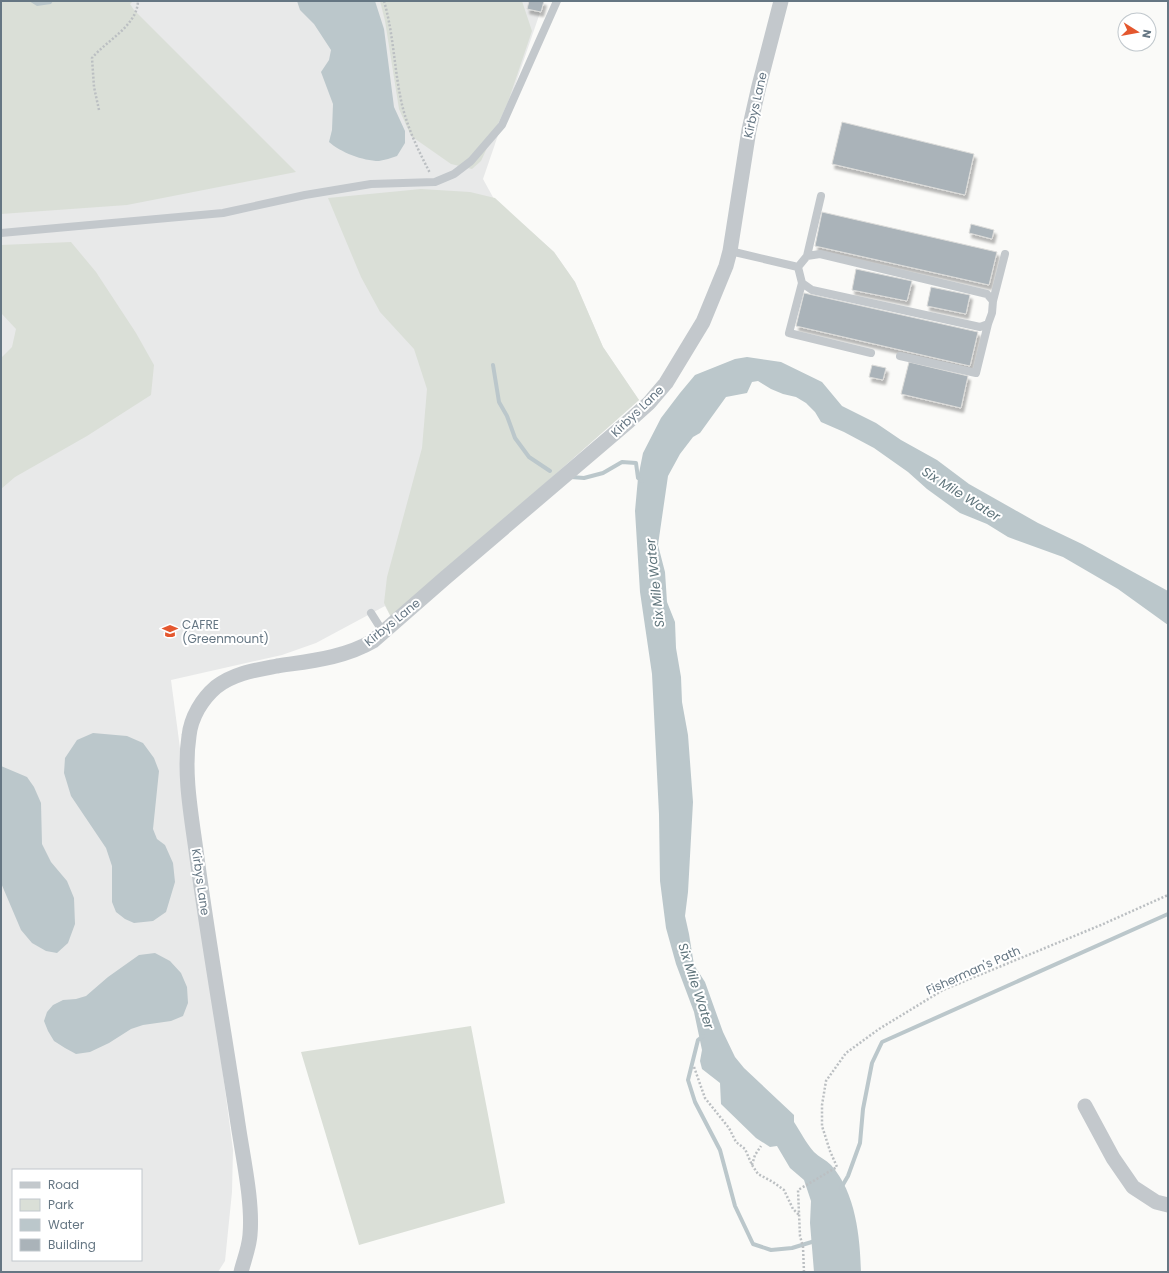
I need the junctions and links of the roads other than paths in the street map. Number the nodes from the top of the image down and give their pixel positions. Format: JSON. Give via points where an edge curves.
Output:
{"nodes":[{"id":1,"x":557,"y":1,"type":"edge"},
{"id":2,"x":781,"y":1,"type":"edge"},
{"id":3,"x":820,"y":196,"type":"dead end"},
{"id":4,"x":1,"y":233,"type":"edge"},
{"id":5,"x":730,"y":251,"type":"junction"},
{"id":6,"x":1005,"y":254,"type":"dead end"},
{"id":7,"x":807,"y":256,"type":"junction"},
{"id":8,"x":798,"y":267,"type":"junction"},
{"id":9,"x":802,"y":283,"type":"junction"},
{"id":10,"x":993,"y":301,"type":"junction"},
{"id":11,"x":988,"y":324,"type":"junction"},
{"id":12,"x":871,"y":353,"type":"dead end"},
{"id":13,"x":900,"y":356,"type":"dead end"},
{"id":14,"x":372,"y":613,"type":"dead end"},
{"id":15,"x":383,"y":632,"type":"junction"},
{"id":16,"x":1085,"y":1106,"type":"dead end"},
{"id":17,"x":1168,"y":1205,"type":"edge"},
{"id":18,"x":240,"y":1272,"type":"edge"}],
"edges":[{"from":1,"to":4,"type":"lane","via":[[502,125],[471,161],[454,174],[435,182],[371,184],[223,212]]},
{"from":2,"to":5,"type":"street","name":"Kirbys Lane","via":[[749,130]]},
{"from":3,"to":7,"type":"lane"},
{"from":5,"to":8,"type":"lane"},
{"from":5,"to":15,"type":"street","name":"Kirbys Lane","via":[[703,322],[666,383],[649,403]]},
{"from":6,"to":10,"type":"lane"},
{"from":7,"to":8,"type":"lane"},
{"from":7,"to":10,"type":"lane","via":[[820,254],[986,294]]},
{"from":8,"to":9,"type":"lane"},
{"from":9,"to":11,"type":"lane","via":[[812,290],[980,327]]},
{"from":9,"to":12,"type":"lane","via":[[789,333]]},
{"from":10,"to":11,"type":"lane"},
{"from":11,"to":13,"type":"lane","via":[[976,373]]},
{"from":14,"to":15,"type":"lane"},
{"from":15,"to":18,"type":"street","name":"Kirbys Lane","via":[[373,641],[337,660],[252,670],[228,679],[207,696],[196,712],[189,734],[186,760],[191,808],[250,1212],[250,1236]]},
{"from":16,"to":17,"type":"street","via":[[1113,1158],[1133,1187],[1156,1202]]}]}
